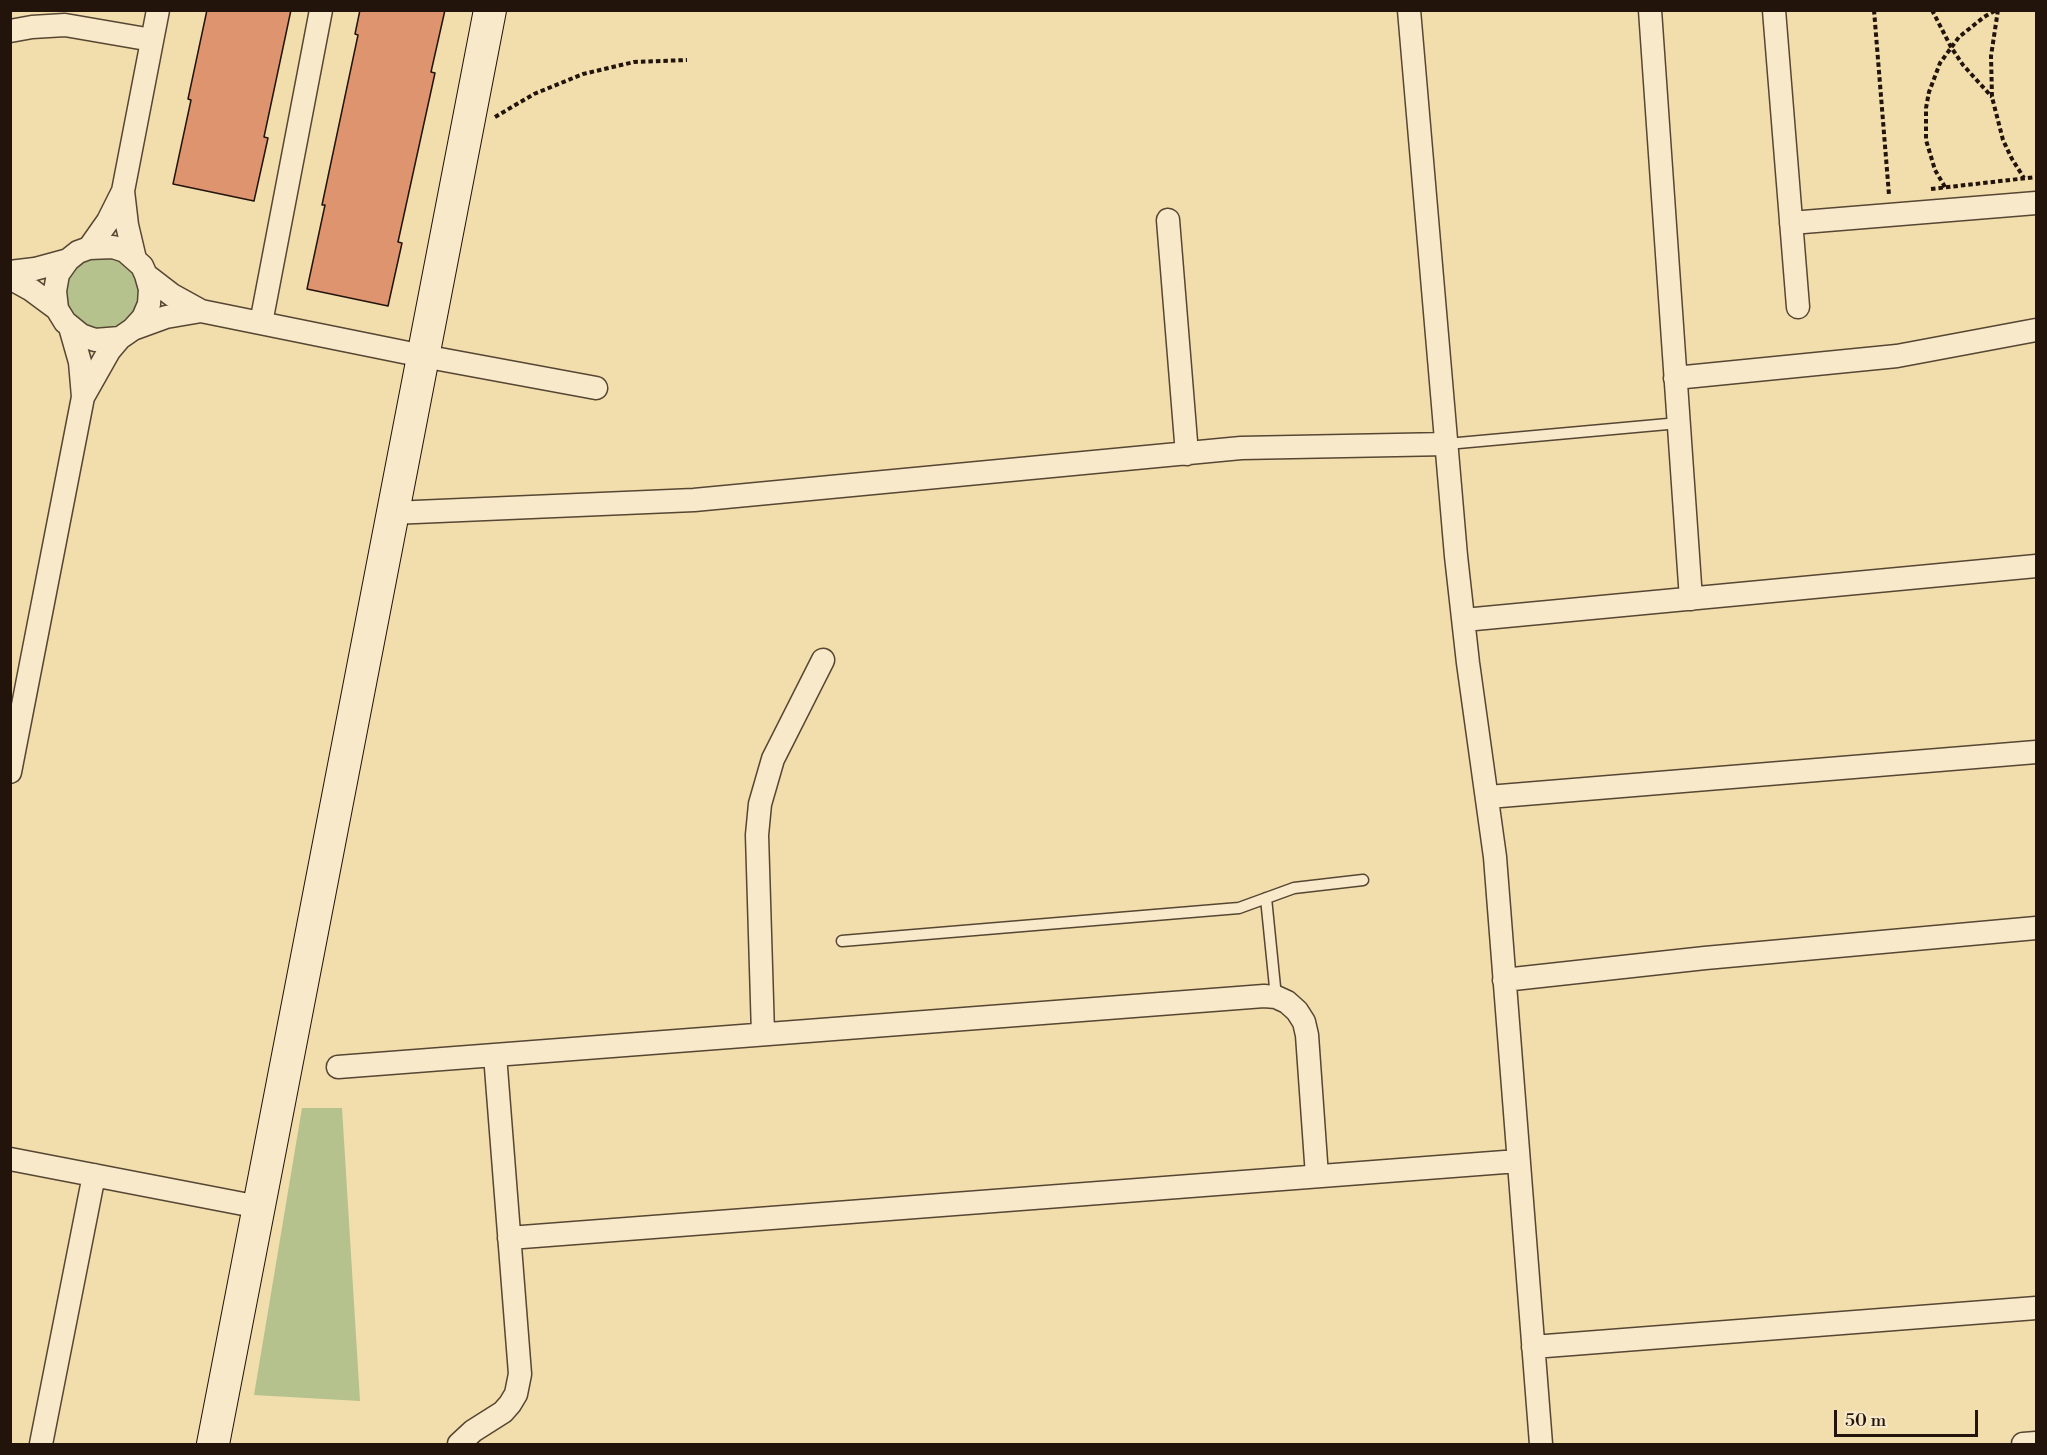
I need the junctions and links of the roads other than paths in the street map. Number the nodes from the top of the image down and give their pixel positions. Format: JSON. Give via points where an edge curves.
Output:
{"nodes":[{"id":1,"x":158,"y":10,"type":"edge"},
{"id":2,"x":321,"y":10,"type":"edge"},
{"id":3,"x":490,"y":10,"type":"edge"},
{"id":4,"x":1408,"y":10,"type":"edge"},
{"id":5,"x":1650,"y":10,"type":"edge"},
{"id":6,"x":1774,"y":10,"type":"edge"},
{"id":7,"x":10,"y":31,"type":"edge"},
{"id":8,"x":152,"y":40,"type":"junction"},
{"id":9,"x":123,"y":191,"type":"junction"},
{"id":10,"x":2037,"y":203,"type":"edge"},
{"id":11,"x":1167,"y":220,"type":"dead end"},
{"id":12,"x":1791,"y":223,"type":"junction"},
{"id":13,"x":89,"y":248,"type":"junction"},
{"id":14,"x":68,"y":260,"type":"junction"},
{"id":15,"x":141,"y":267,"type":"junction"},
{"id":16,"x":10,"y":272,"type":"edge"},
{"id":17,"x":10,"y":278,"type":"edge"},
{"id":18,"x":1798,"y":307,"type":"dead end"},
{"id":19,"x":201,"y":311,"type":"junction"},
{"id":20,"x":64,"y":318,"type":"junction"},
{"id":21,"x":261,"y":323,"type":"junction"},
{"id":22,"x":2037,"y":330,"type":"edge"},
{"id":23,"x":126,"y":334,"type":"junction"},
{"id":24,"x":423,"y":356,"type":"junction"},
{"id":25,"x":1675,"y":378,"type":"junction"},
{"id":26,"x":596,"y":388,"type":"dead end"},
{"id":27,"x":83,"y":397,"type":"junction"},
{"id":28,"x":1679,"y":423,"type":"junction"},
{"id":29,"x":1447,"y":444,"type":"junction"},
{"id":30,"x":1187,"y":454,"type":"junction"},
{"id":31,"x":392,"y":513,"type":"junction"},
{"id":32,"x":2037,"y":567,"type":"edge"},
{"id":33,"x":1691,"y":599,"type":"junction"},
{"id":34,"x":1464,"y":620,"type":"junction"},
{"id":35,"x":823,"y":660,"type":"dead end"},
{"id":36,"x":19,"y":686,"type":"edge"},
{"id":37,"x":2037,"y":752,"type":"edge"},
{"id":38,"x":10,"y":772,"type":"edge"},
{"id":39,"x":1488,"y":797,"type":"junction"},
{"id":40,"x":1363,"y":880,"type":"dead end"},
{"id":41,"x":1266,"y":898,"type":"junction"},
{"id":42,"x":2037,"y":928,"type":"edge"},
{"id":43,"x":842,"y":941,"type":"dead end"},
{"id":44,"x":1504,"y":980,"type":"junction"},
{"id":45,"x":1276,"y":997,"type":"junction"},
{"id":46,"x":763,"y":1034,"type":"junction"},
{"id":47,"x":495,"y":1055,"type":"junction"},
{"id":48,"x":338,"y":1067,"type":"dead end"},
{"id":49,"x":10,"y":1159,"type":"edge"},
{"id":50,"x":1518,"y":1161,"type":"junction"},
{"id":51,"x":93,"y":1175,"type":"junction"},
{"id":52,"x":1317,"y":1176,"type":"junction"},
{"id":53,"x":259,"y":1207,"type":"junction"},
{"id":54,"x":509,"y":1238,"type":"junction"},
{"id":55,"x":2037,"y":1308,"type":"edge"},
{"id":56,"x":1533,"y":1347,"type":"junction"},
{"id":57,"x":2037,"y":1443,"type":"edge"},
{"id":58,"x":41,"y":1444,"type":"edge"},
{"id":59,"x":213,"y":1444,"type":"edge"},
{"id":60,"x":459,"y":1444,"type":"edge"},
{"id":61,"x":1541,"y":1444,"type":"edge"},
{"id":62,"x":2023,"y":1444,"type":"edge"}],
"edges":[{"from":1,"to":8,"type":"street"},
{"from":2,"to":21,"type":"street"},
{"from":3,"to":24,"type":"street"},
{"from":4,"to":29,"type":"street"},
{"from":5,"to":25,"type":"street"},
{"from":6,"to":12,"type":"street"},
{"from":7,"to":8,"type":"street","via":[[65,25]]},
{"from":8,"to":9,"type":"street"},
{"from":9,"to":13,"type":"street"},
{"from":9,"to":15,"type":"street","via":[[127,225]]},
{"from":10,"to":12,"type":"street","via":[[1889,205]]},
{"from":11,"to":30,"type":"street"},
{"from":12,"to":18,"type":"street"},
{"from":13,"to":14,"type":"street"},
{"from":13,"to":15,"type":"street","via":[[114,246]]},
{"from":14,"to":16,"type":"street"},
{"from":14,"to":20,"type":"street","via":[[58,274],[55,291]]},
{"from":15,"to":19,"type":"street","via":[[172,295]]},
{"from":15,"to":23,"type":"street","via":[[150,289],[149,304],[143,318]]},
{"from":17,"to":20,"type":"street","via":[[30,289]]},
{"from":19,"to":21,"type":"street"},
{"from":19,"to":23,"type":"street","via":[[166,317]]},
{"from":20,"to":23,"type":"street","via":[[81,335],[95,340]]},
{"from":20,"to":27,"type":"street","via":[[80,362]]},
{"from":21,"to":24,"type":"street"},
{"from":22,"to":25,"type":"street","via":[[1896,356]]},
{"from":23,"to":27,"type":"street","via":[[100,366]]},
{"from":24,"to":26,"type":"street"},
{"from":24,"to":31,"type":"street"},
{"from":25,"to":28,"type":"street"},
{"from":27,"to":36,"type":"street"},
{"from":28,"to":29,"type":"lane"},
{"from":28,"to":33,"type":"street"},
{"from":29,"to":30,"type":"street","via":[[1241,448]]},
{"from":29,"to":34,"type":"street"},
{"from":30,"to":31,"type":"street","via":[[694,500]]},
{"from":31,"to":53,"type":"street"},
{"from":32,"to":33,"type":"street"},
{"from":33,"to":34,"type":"street"},
{"from":34,"to":39,"type":"street"},
{"from":35,"to":46,"type":"street","via":[[773,759],[760,804],[757,835]]},
{"from":36,"to":38,"type":"street"},
{"from":37,"to":39,"type":"street"},
{"from":39,"to":44,"type":"street"},
{"from":40,"to":41,"type":"lane","via":[[1304,886]]},
{"from":41,"to":43,"type":"lane","via":[[1239,908]]},
{"from":41,"to":45,"type":"lane"},
{"from":42,"to":44,"type":"street"},
{"from":44,"to":50,"type":"street"},
{"from":45,"to":46,"type":"street"},
{"from":45,"to":52,"type":"street","via":[[1297,1011],[1306,1028]]},
{"from":46,"to":47,"type":"street"},
{"from":47,"to":48,"type":"street"},
{"from":47,"to":54,"type":"street"},
{"from":49,"to":51,"type":"street"},
{"from":50,"to":52,"type":"street"},
{"from":50,"to":56,"type":"street"},
{"from":51,"to":53,"type":"street"},
{"from":51,"to":58,"type":"street"},
{"from":52,"to":54,"type":"street"},
{"from":53,"to":59,"type":"street"},
{"from":54,"to":60,"type":"street","via":[[519,1384],[503,1412]]},
{"from":55,"to":56,"type":"street"},
{"from":56,"to":61,"type":"street"},
{"from":57,"to":62,"type":"street"}]}
